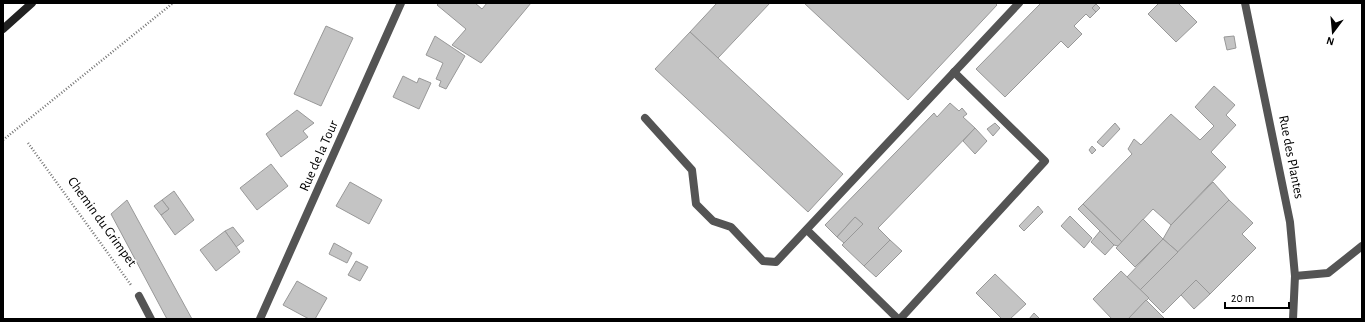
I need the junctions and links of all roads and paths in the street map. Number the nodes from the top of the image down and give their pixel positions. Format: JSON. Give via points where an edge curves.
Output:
{"nodes":[{"id":1,"x":32,"y":3,"type":"edge"},
{"id":2,"x":173,"y":3,"type":"edge"},
{"id":3,"x":401,"y":3,"type":"edge"},
{"id":4,"x":1019,"y":3,"type":"edge"},
{"id":5,"x":1245,"y":3,"type":"edge"},
{"id":6,"x":3,"y":29,"type":"edge"},
{"id":7,"x":954,"y":72,"type":"junction"},
{"id":8,"x":645,"y":118,"type":"dead end"},
{"id":9,"x":3,"y":140,"type":"edge"},
{"id":10,"x":28,"y":142,"type":"dead end"},
{"id":11,"x":807,"y":230,"type":"junction"},
{"id":12,"x":1362,"y":246,"type":"edge"},
{"id":13,"x":1295,"y":276,"type":"junction"},
{"id":14,"x":138,"y":296,"type":"joint"},
{"id":15,"x":151,"y":319,"type":"edge"},
{"id":16,"x":260,"y":319,"type":"edge"},
{"id":17,"x":899,"y":319,"type":"edge"},
{"id":18,"x":1293,"y":319,"type":"edge"}],
"edges":[{"from":1,"to":6,"type":"main road"},
{"from":2,"to":9,"type":"path"},
{"from":3,"to":16,"type":"street","name":"Rue de la Tour"},
{"from":4,"to":7,"type":"street"},
{"from":5,"to":13,"type":"street","name":"Rue des Plantes","via":[[1289,215]]},
{"from":7,"to":11,"type":"street"},
{"from":7,"to":17,"type":"street","via":[[1045,161]]},
{"from":8,"to":11,"type":"street","via":[[692,170],[696,204],[713,221],[731,227],[763,260],[776,262]]},
{"from":10,"to":14,"type":"path","name":"Chemin du Grimpet"},
{"from":11,"to":17,"type":"street"},
{"from":12,"to":13,"type":"street","via":[[1328,273]]},
{"from":13,"to":18,"type":"street","name":"Rue des Plantes"},
{"from":14,"to":15,"type":"street"}]}
